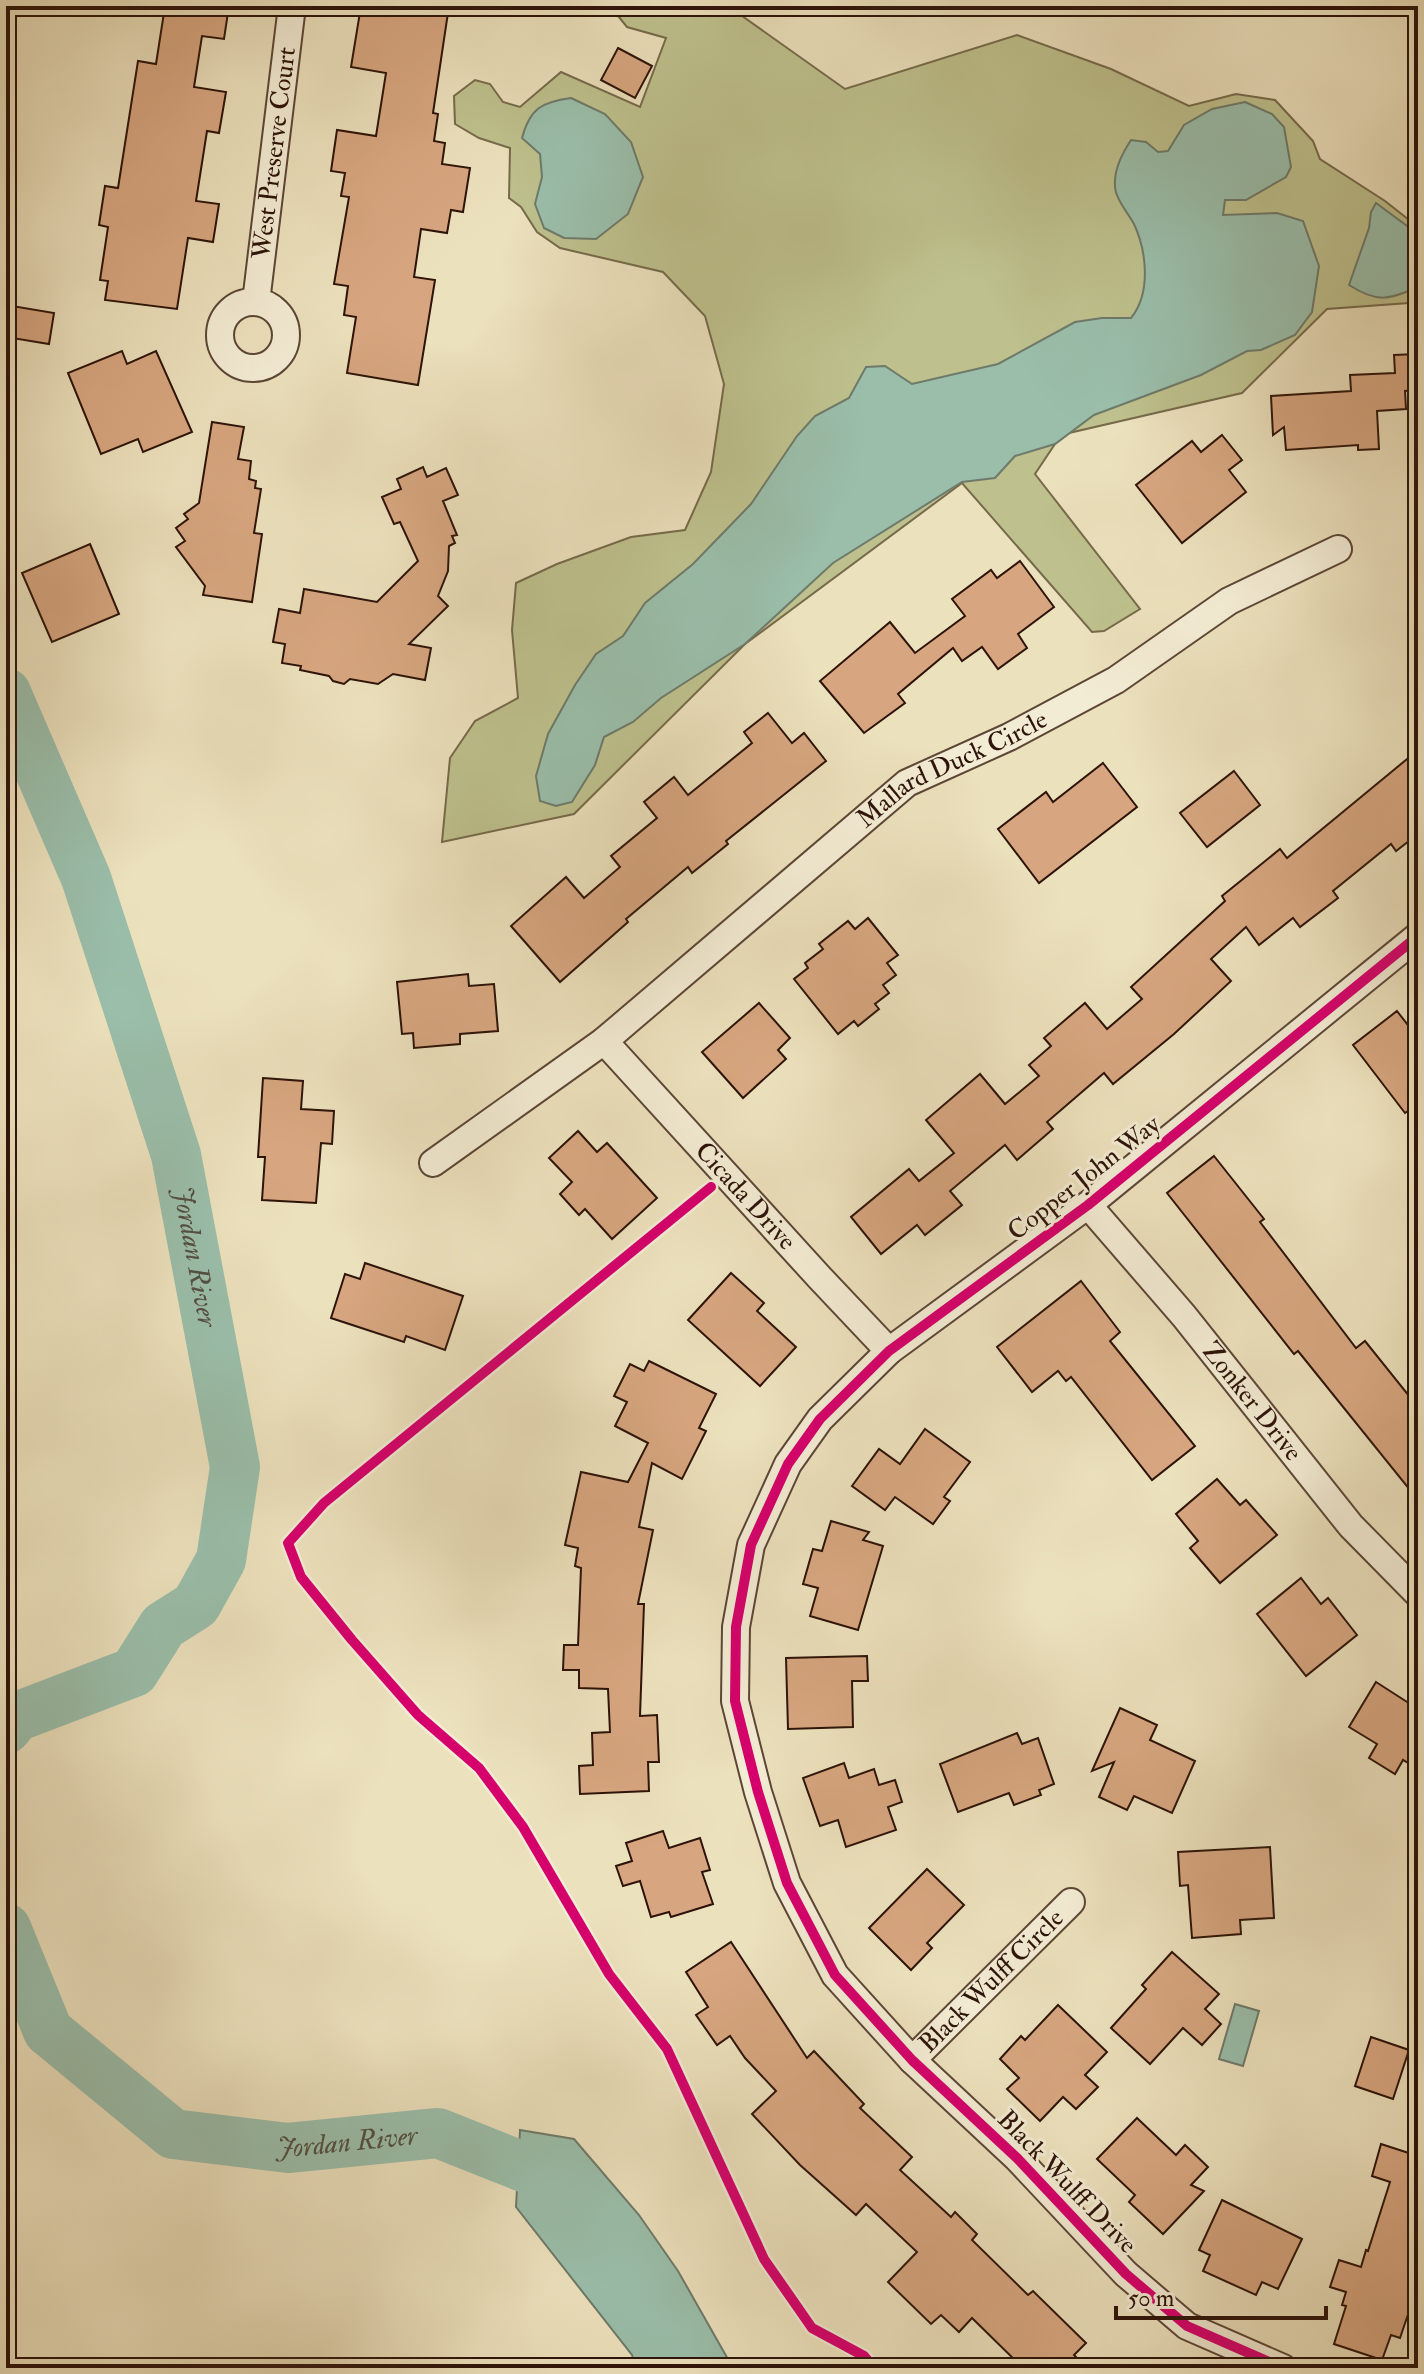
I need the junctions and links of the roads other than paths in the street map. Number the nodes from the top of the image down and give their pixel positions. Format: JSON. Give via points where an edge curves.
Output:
{"nodes":[{"id":1,"x":292,"y":6,"type":"edge"},
{"id":2,"x":256,"y":302,"type":"dead end"},
{"id":3,"x":1338,"y":549,"type":"dead end"},
{"id":4,"x":1418,"y":937,"type":"edge"},
{"id":5,"x":604,"y":1041,"type":"junction"},
{"id":6,"x":433,"y":1163,"type":"dead end"},
{"id":7,"x":1088,"y":1205,"type":"junction"},
{"id":8,"x":889,"y":1351,"type":"junction"},
{"id":9,"x":1418,"y":1594,"type":"edge"},
{"id":10,"x":787,"y":1883,"type":"joint"},
{"id":11,"x":1071,"y":1902,"type":"dead end"},
{"id":12,"x":912,"y":2060,"type":"junction"},
{"id":13,"x":1283,"y":2368,"type":"edge"}],
"edges":[{"from":1,"to":2,"type":"street","name":"West Preserve Court"},
{"from":3,"to":5,"type":"street","name":"Mallard Duck Circle","via":[[1229,601],[1116,680],[907,783]]},
{"from":4,"to":7,"type":"street","name":"Copper John Way"},
{"from":5,"to":6,"type":"street","name":"Mallard Duck Circle"},
{"from":5,"to":8,"type":"street","name":"Cicada Drive"},
{"from":7,"to":8,"type":"street","name":"Copper John Way"},
{"from":7,"to":9,"type":"street","name":"Zonker Drive","via":[[1351,1526]]},
{"from":8,"to":10,"type":"street","name":"Copper John Way","via":[[820,1419],[788,1464],[751,1545],[736,1627],[735,1701]]},
{"from":10,"to":12,"type":"street","name":"Black Wulff Drive","via":[[835,1975]]},
{"from":11,"to":12,"type":"street","name":"Black Wulff Circle"},
{"from":12,"to":13,"type":"street","name":"Black Wulff Drive","via":[[1017,2158],[1126,2274],[1187,2326]]}]}
